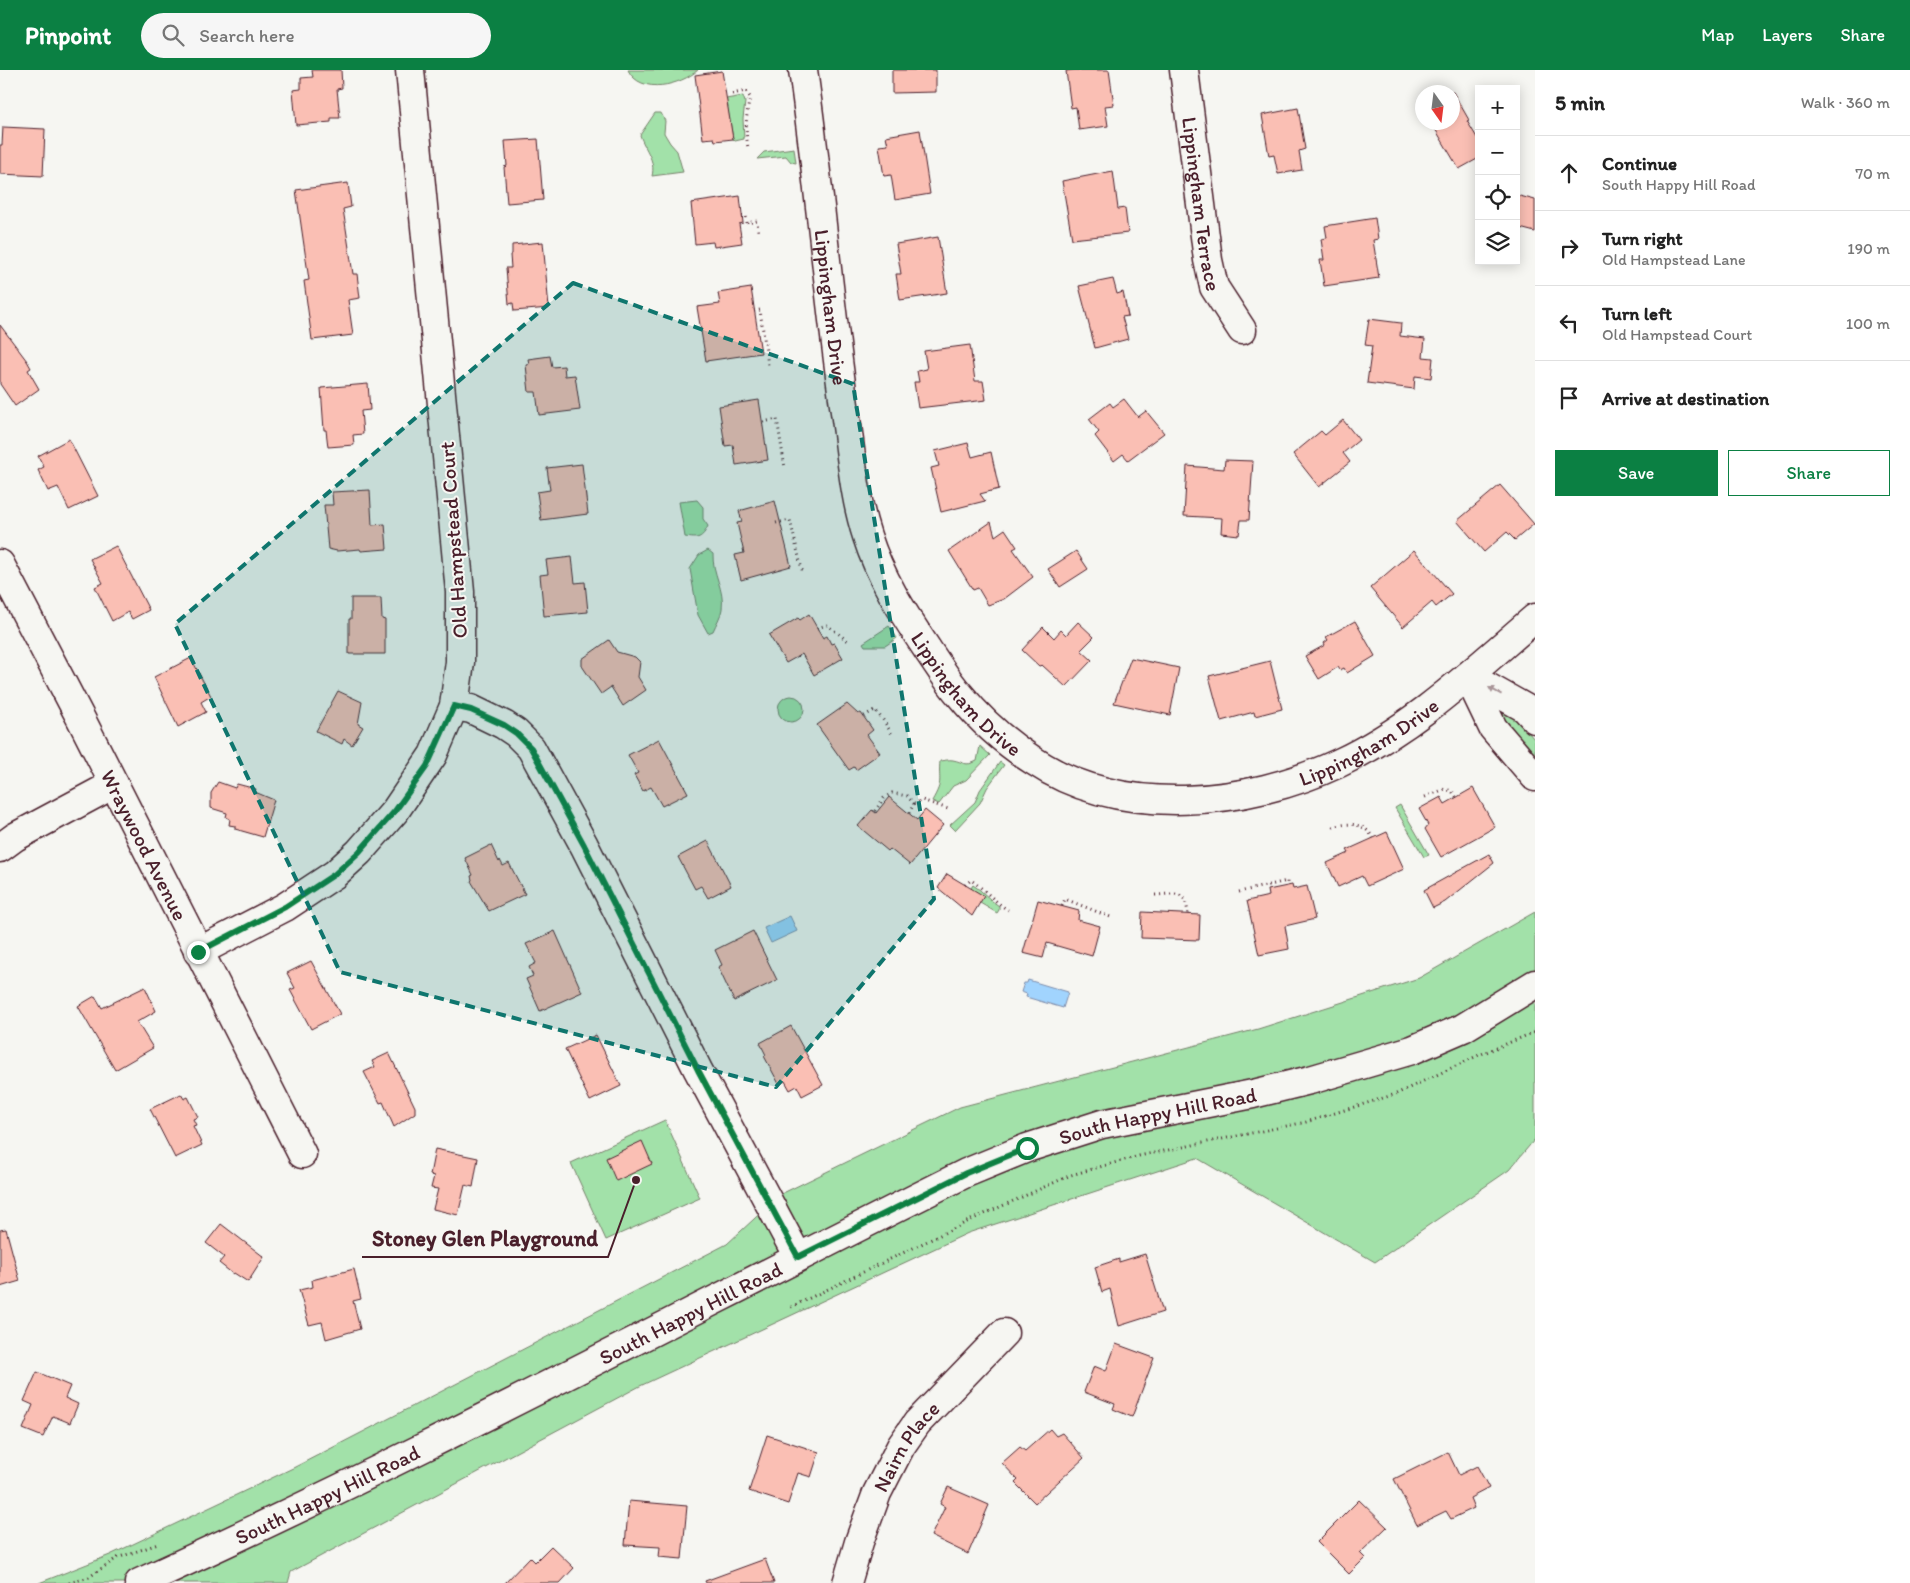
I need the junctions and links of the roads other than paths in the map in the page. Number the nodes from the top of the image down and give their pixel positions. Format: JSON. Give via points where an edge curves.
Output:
{"nodes":[{"id":1,"x":410,"y":70,"type":"edge"},
{"id":2,"x":803,"y":70,"type":"edge"},
{"id":3,"x":1184,"y":70,"type":"edge"},
{"id":4,"x":1242,"y":330,"type":"dead end"},
{"id":5,"x":0,"y":564,"type":"edge"},
{"id":6,"x":1535,"y":618,"type":"edge"},
{"id":7,"x":1468,"y":676,"type":"junction"},
{"id":8,"x":454,"y":706,"type":"junction"},
{"id":9,"x":1535,"y":719,"type":"edge"},
{"id":10,"x":1535,"y":777,"type":"edge"},
{"id":11,"x":114,"y":784,"type":"junction"},
{"id":12,"x":0,"y":848,"type":"edge"},
{"id":13,"x":198,"y":952,"type":"junction"},
{"id":14,"x":1535,"y":984,"type":"edge"},
{"id":15,"x":302,"y":1154,"type":"dead end"},
{"id":16,"x":798,"y":1257,"type":"junction"},
{"id":17,"x":1004,"y":1333,"type":"dead end"},
{"id":18,"x":139,"y":1583,"type":"edge"},
{"id":19,"x":848,"y":1583,"type":"edge"}],
"edges":[{"from":1,"to":8,"type":"street","name":"Old Hampstead Court","via":[[460,592],[460,662]]},
{"from":2,"to":7,"type":"street","name":"Lippingham Drive","via":[[839,371],[866,533],[896,604],[957,692],[999,735],[1037,763],[1071,781],[1108,793],[1193,800],[1245,794],[1289,783],[1352,757],[1429,709]]},
{"from":3,"to":4,"type":"street","name":"Lippingham Terrace","via":[[1213,284]]},
{"from":5,"to":11,"type":"street","name":"Wraywood Avenue"},
{"from":6,"to":7,"type":"street","name":"Lippingham Drive"},
{"from":9,"to":7,"type":"street","one_way":true,"via":[[1525,708]]},
{"from":7,"to":10,"type":"street","via":[[1492,728]]},
{"from":8,"to":13,"type":"street","name":"Old Hampstead Court","via":[[427,766],[395,811],[359,852],[335,874],[285,907]]},
{"from":8,"to":16,"type":"street","via":[[504,725],[531,748]]},
{"from":11,"to":12,"type":"street"},
{"from":11,"to":13,"type":"street","name":"Wraywood Avenue"},
{"from":13,"to":15,"type":"street","name":"Wraywood Avenue"},
{"from":14,"to":16,"type":"street","name":"South Happy Hill Road","via":[[1462,1028],[1412,1050],[1253,1094],[1102,1124],[1027,1148],[966,1173]]},
{"from":16,"to":18,"type":"street","name":"South Happy Hill Road","via":[[412,1453]]},
{"from":17,"to":19,"type":"street","name":"Nairn Place","via":[[921,1419],[901,1446],[877,1493]]}]}
